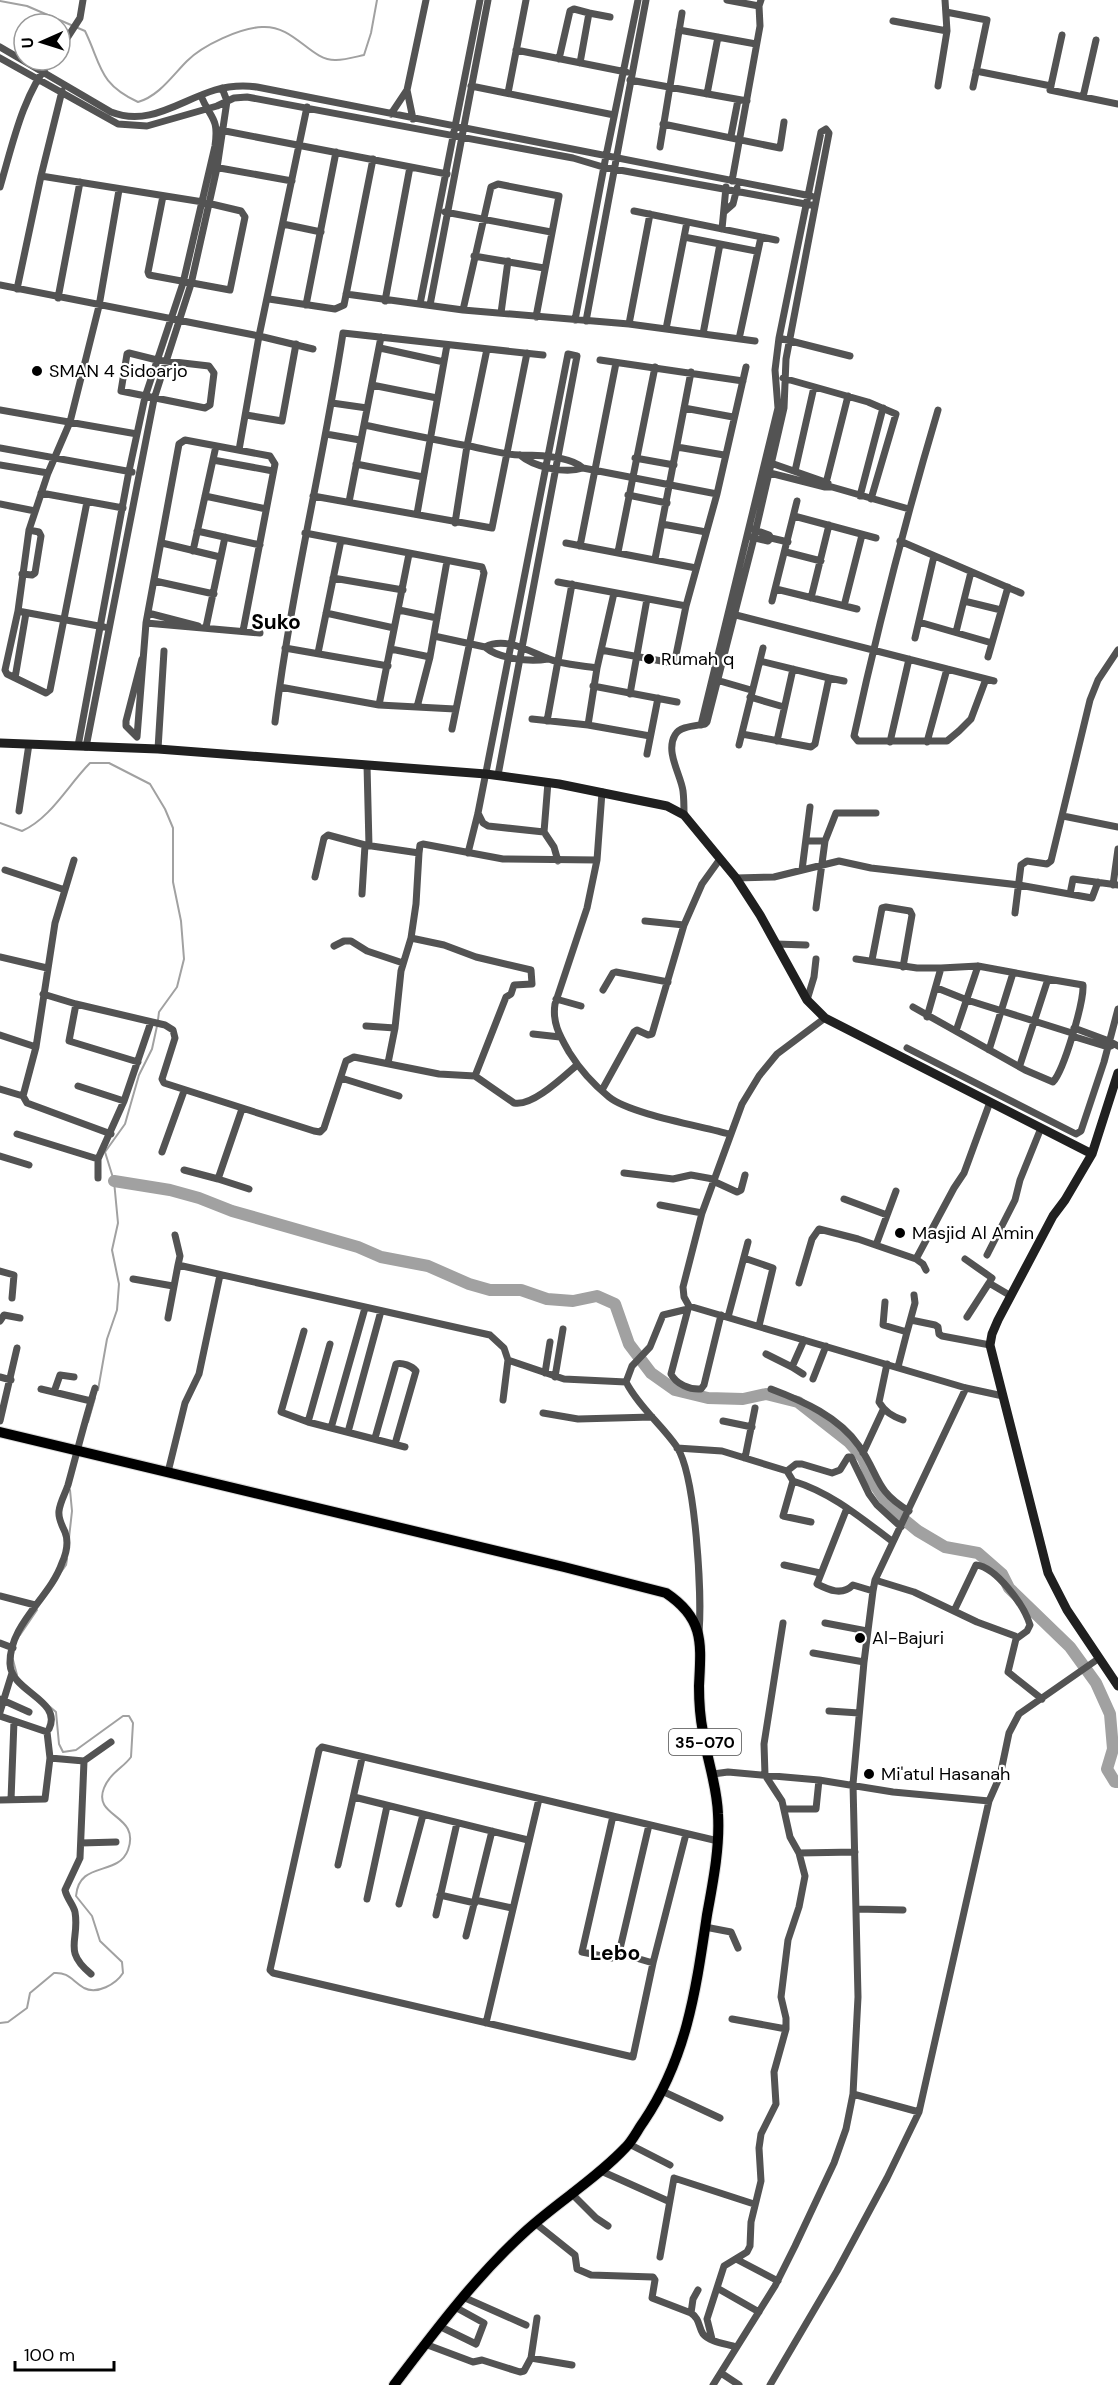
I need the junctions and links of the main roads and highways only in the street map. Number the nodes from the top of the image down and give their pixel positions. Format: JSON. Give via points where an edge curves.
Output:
{"nodes":[{"id":1,"x":0,"y":1432,"type":"edge"},
{"id":2,"x":394,"y":2385,"type":"edge"}],
"edges":[{"from":1,"to":2,"type":"main road","number":"35-070","via":[[666,1593],[692,1617],[699,1633],[699,1711],[719,1816],[686,2034],[662,2091],[629,2144],[535,2223],[455,2307]]}]}
